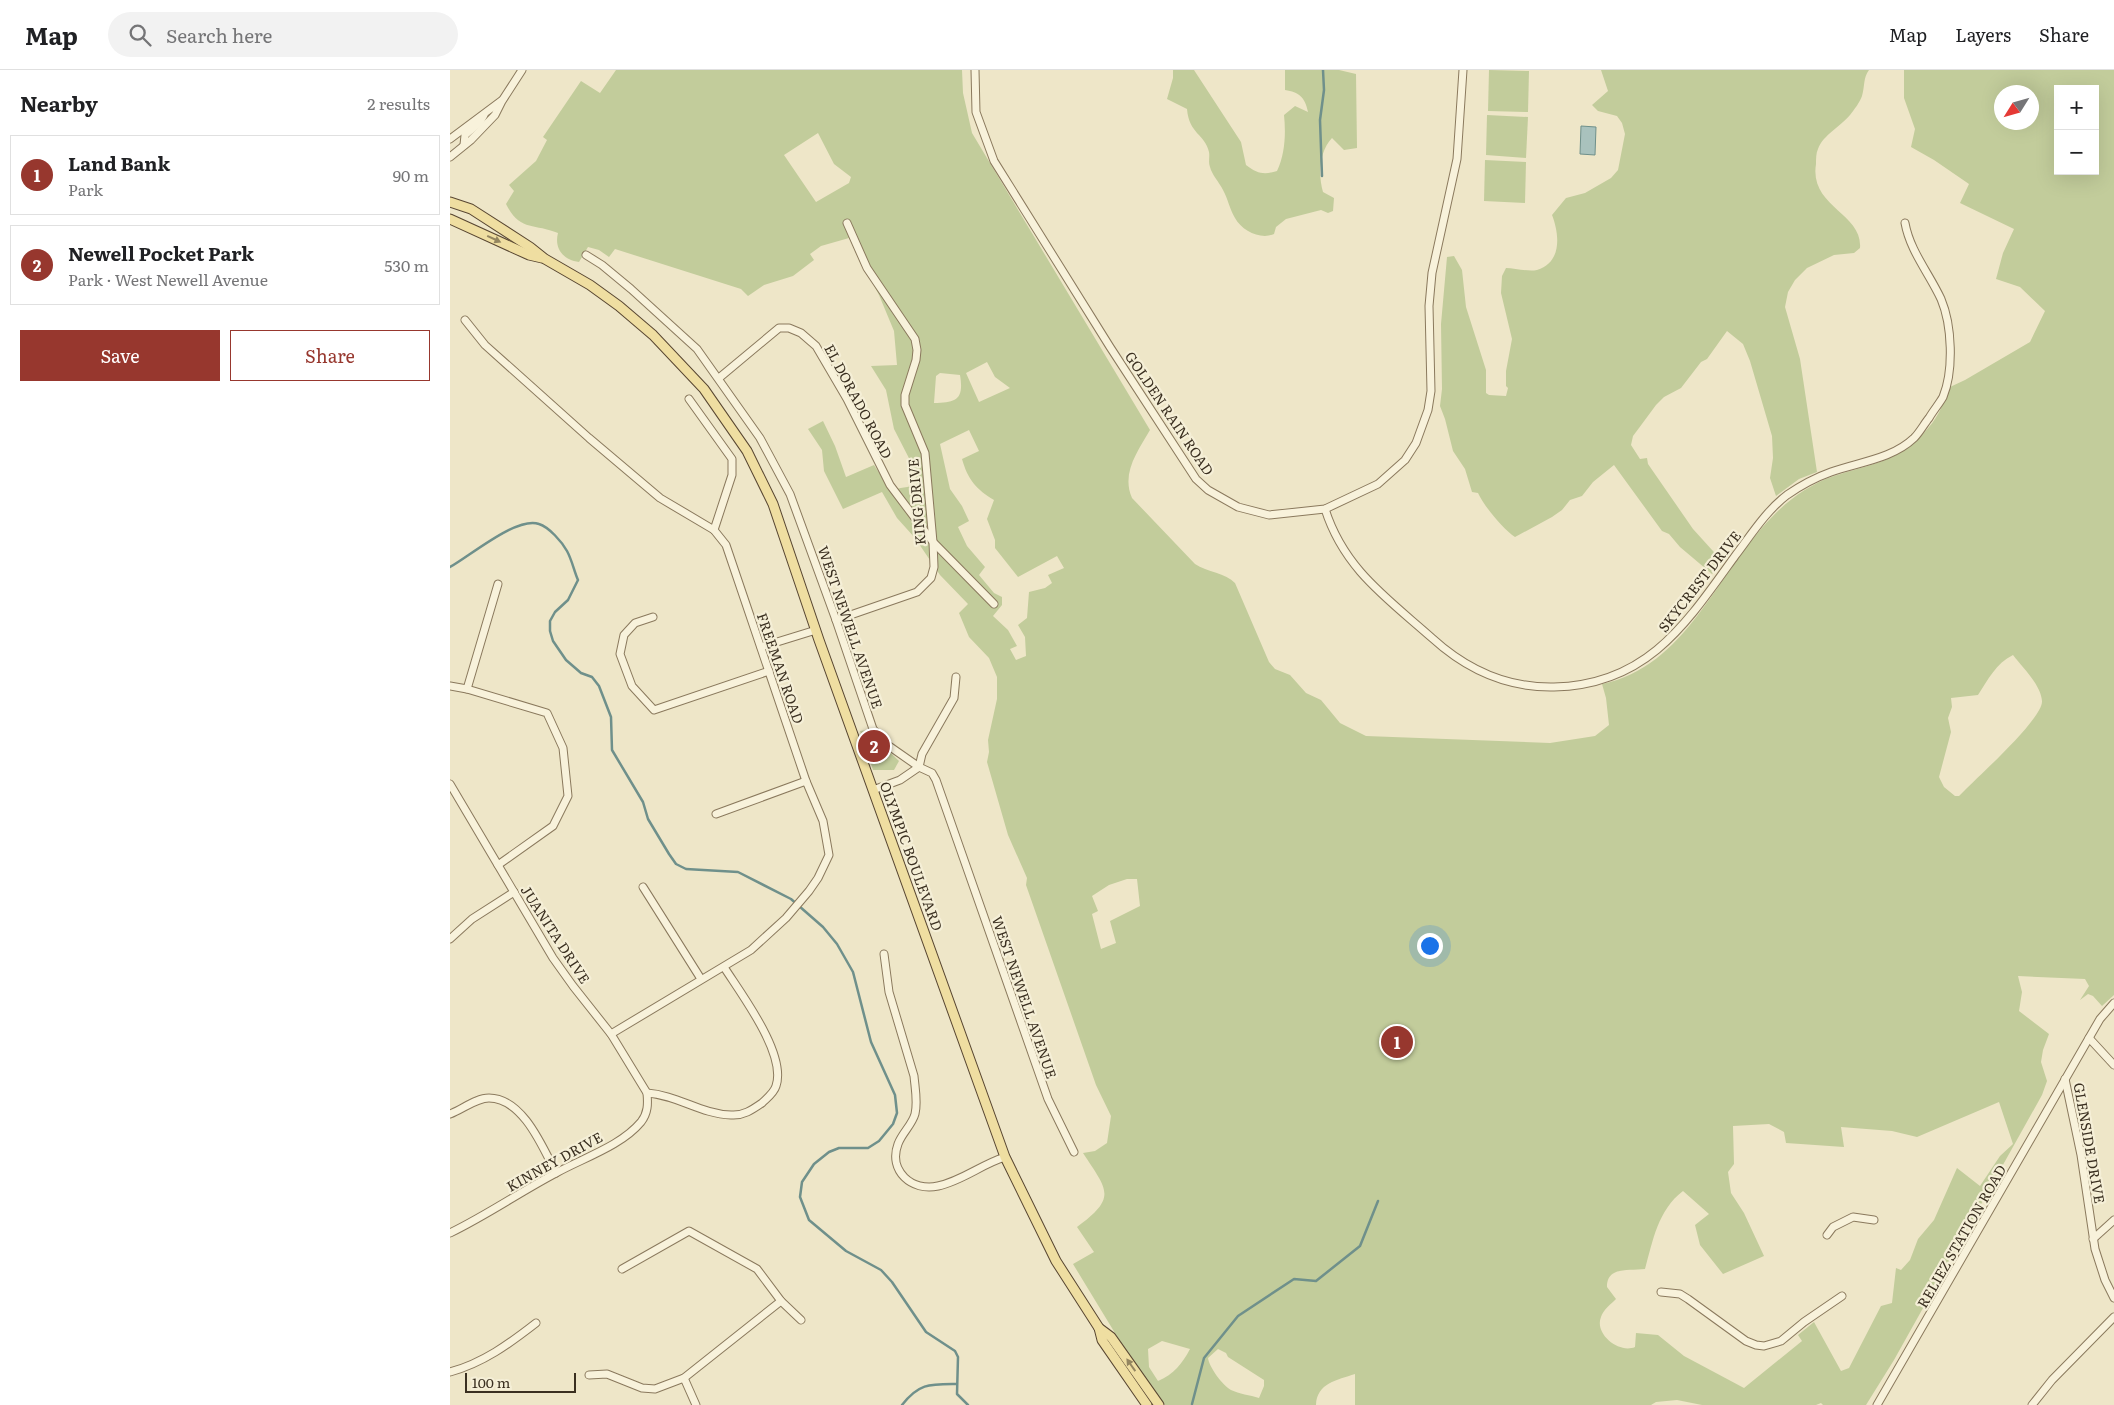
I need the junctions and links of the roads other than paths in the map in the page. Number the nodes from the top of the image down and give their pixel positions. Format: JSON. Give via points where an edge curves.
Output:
{"nodes":[{"id":1,"x":522,"y":70,"type":"edge"},
{"id":2,"x":975,"y":70,"type":"edge"},
{"id":3,"x":1463,"y":70,"type":"edge"},
{"id":4,"x":502,"y":100,"type":"junction"},
{"id":5,"x":486,"y":112,"type":"junction"},
{"id":6,"x":450,"y":140,"type":"edge"},
{"id":7,"x":464,"y":146,"type":"junction"},
{"id":8,"x":450,"y":157,"type":"edge"},
{"id":9,"x":450,"y":198,"type":"edge"},
{"id":10,"x":450,"y":202,"type":"edge"},
{"id":11,"x":459,"y":205,"type":"junction"},
{"id":12,"x":450,"y":219,"type":"edge"},
{"id":13,"x":1905,"y":222,"type":"dead end"},
{"id":14,"x":847,"y":223,"type":"dead end"},
{"id":15,"x":586,"y":255,"type":"dead end"},
{"id":16,"x":545,"y":259,"type":"junction"},
{"id":17,"x":465,"y":320,"type":"dead end"},
{"id":18,"x":719,"y":378,"type":"junction"},
{"id":19,"x":689,"y":399,"type":"dead end"},
{"id":20,"x":1325,"y":509,"type":"junction"},
{"id":21,"x":714,"y":530,"type":"junction"},
{"id":22,"x":933,"y":542,"type":"junction"},
{"id":23,"x":498,"y":584,"type":"dead end"},
{"id":24,"x":994,"y":604,"type":"dead end"},
{"id":25,"x":653,"y":617,"type":"dead end"},
{"id":26,"x":836,"y":620,"type":"junction"},
{"id":27,"x":816,"y":630,"type":"junction"},
{"id":28,"x":761,"y":647,"type":"junction"},
{"id":29,"x":769,"y":671,"type":"junction"},
{"id":30,"x":956,"y":677,"type":"dead end"},
{"id":31,"x":450,"y":686,"type":"edge"},
{"id":32,"x":467,"y":689,"type":"junction"},
{"id":33,"x":919,"y":766,"type":"junction"},
{"id":34,"x":806,"y":781,"type":"junction"},
{"id":35,"x":450,"y":784,"type":"edge"},
{"id":36,"x":873,"y":790,"type":"junction"},
{"id":37,"x":716,"y":814,"type":"dead end"},
{"id":38,"x":498,"y":865,"type":"junction"},
{"id":39,"x":643,"y":887,"type":"dead end"},
{"id":40,"x":514,"y":892,"type":"junction"},
{"id":41,"x":450,"y":940,"type":"edge"},
{"id":42,"x":884,"y":954,"type":"dead end"},
{"id":43,"x":724,"y":967,"type":"junction"},
{"id":44,"x":701,"y":979,"type":"junction"},
{"id":45,"x":2114,"y":1003,"type":"edge"},
{"id":46,"x":611,"y":1034,"type":"junction"},
{"id":47,"x":2089,"y":1038,"type":"junction"},
{"id":48,"x":2114,"y":1064,"type":"edge"},
{"id":49,"x":2066,"y":1079,"type":"junction"},
{"id":50,"x":647,"y":1093,"type":"junction"},
{"id":51,"x":450,"y":1114,"type":"edge"},
{"id":52,"x":1074,"y":1152,"type":"dead end"},
{"id":53,"x":1005,"y":1157,"type":"junction"},
{"id":54,"x":556,"y":1173,"type":"junction"},
{"id":55,"x":1874,"y":1220,"type":"dead end"},
{"id":56,"x":2114,"y":1220,"type":"edge"},
{"id":57,"x":450,"y":1233,"type":"edge"},
{"id":58,"x":1827,"y":1234,"type":"dead end"},
{"id":59,"x":2093,"y":1239,"type":"junction"},
{"id":60,"x":622,"y":1269,"type":"dead end"},
{"id":61,"x":1661,"y":1292,"type":"dead end"},
{"id":62,"x":1842,"y":1296,"type":"dead end"},
{"id":63,"x":2114,"y":1298,"type":"edge"},
{"id":64,"x":781,"y":1301,"type":"junction"},
{"id":65,"x":2114,"y":1318,"type":"edge"},
{"id":66,"x":801,"y":1320,"type":"dead end"},
{"id":67,"x":536,"y":1323,"type":"dead end"},
{"id":68,"x":1099,"y":1328,"type":"junction"},
{"id":69,"x":450,"y":1372,"type":"edge"},
{"id":70,"x":589,"y":1375,"type":"dead end"},
{"id":71,"x":684,"y":1378,"type":"junction"},
{"id":72,"x":696,"y":1405,"type":"edge"},
{"id":73,"x":1147,"y":1405,"type":"edge"},
{"id":74,"x":1159,"y":1405,"type":"edge"},
{"id":75,"x":1877,"y":1405,"type":"edge"},
{"id":76,"x":2032,"y":1405,"type":"edge"}],
"edges":[{"from":1,"to":4,"type":"street"},
{"from":2,"to":20,"type":"street","name":"GOLDEN RAIN ROAD","via":[[976,112],[994,161],[1196,479],[1238,507],[1269,515]]},
{"from":3,"to":20,"type":"street","name":"GOLDEN RAIN ROAD","via":[[1457,159],[1431,282],[1431,391],[1424,427],[1405,460],[1386,478]]},
{"from":4,"to":5,"type":"street"},
{"from":4,"to":7,"type":"street","via":[[495,115]]},
{"from":5,"to":6,"type":"street"},
{"from":5,"to":7,"type":"street","via":[[465,135]]},
{"from":7,"to":8,"type":"street"},
{"from":9,"to":11,"type":"main road"},
{"from":10,"to":11,"type":"main road","name":"OLYMPIC BOULEVARD"},
{"from":11,"to":16,"type":"main road","name":"OLYMPIC BOULEVARD","via":[[476,212]]},
{"from":12,"to":16,"type":"main road","name":"OLYMPIC BOULEVARD","one_way":true,"via":[[529,255]]},
{"from":13,"to":20,"type":"street","name":"SKYCREST DRIVE","via":[[1907,237],[1941,300],[1949,329],[1951,352],[1943,397],[1914,438],[1895,452],[1829,472],[1785,497],[1758,524],[1677,633],[1637,665],[1602,680],[1566,686],[1522,685],[1475,669],[1437,643],[1359,573],[1337,540]]},
{"from":14,"to":22,"type":"street","name":"KING DRIVE","via":[[867,268],[915,339],[916,360],[905,395],[925,453]]},
{"from":15,"to":18,"type":"street","name":"WEST NEWELL AVENUE","via":[[661,315],[697,349]]},
{"from":16,"to":27,"type":"main road","name":"OLYMPIC BOULEVARD","via":[[619,306],[653,335],[704,389],[747,451],[773,504]]},
{"from":17,"to":21,"type":"street","name":"FREEMAN ROAD","via":[[485,345],[603,450],[660,498]]},
{"from":18,"to":22,"type":"street","name":"EL DORADO ROAD","via":[[779,328],[801,333],[816,346],[847,399],[890,486]]},
{"from":18,"to":26,"type":"street","name":"WEST NEWELL AVENUE","via":[[760,438],[790,494]]},
{"from":19,"to":21,"type":"street","via":[[732,459],[732,475]]},
{"from":21,"to":28,"type":"street","name":"FREEMAN ROAD","via":[[726,545]]},
{"from":22,"to":24,"type":"street"},
{"from":22,"to":26,"type":"street","name":"KING DRIVE","via":[[934,567],[924,587]]},
{"from":23,"to":32,"type":"street"},
{"from":25,"to":29,"type":"street","via":[[635,623],[624,635],[620,654],[632,686],[654,710]]},
{"from":26,"to":33,"type":"street","name":"WEST NEWELL AVENUE","via":[[873,729],[889,746]]},
{"from":27,"to":28,"type":"street"},
{"from":27,"to":36,"type":"main road","name":"OLYMPIC BOULEVARD"},
{"from":28,"to":29,"type":"street","name":"FREEMAN ROAD"},
{"from":29,"to":34,"type":"street","name":"FREEMAN ROAD"},
{"from":30,"to":33,"type":"street","via":[[954,698],[922,754]]},
{"from":31,"to":32,"type":"street"},
{"from":32,"to":38,"type":"street","via":[[548,713],[563,748],[568,796],[553,826]]},
{"from":33,"to":36,"type":"street","via":[[900,780]]},
{"from":33,"to":52,"type":"street","name":"WEST NEWELL AVENUE","via":[[932,773],[936,780],[1048,1099]]},
{"from":34,"to":37,"type":"street"},
{"from":34,"to":43,"type":"street","name":"FREEMAN ROAD","via":[[823,821],[828,855],[818,878],[786,918],[751,950]]},
{"from":35,"to":38,"type":"street","name":"JUANITA DRIVE"},
{"from":36,"to":53,"type":"main road","name":"OLYMPIC BOULEVARD"},
{"from":38,"to":40,"type":"street","name":"JUANITA DRIVE"},
{"from":39,"to":44,"type":"street"},
{"from":40,"to":41,"type":"street","via":[[472,920]]},
{"from":40,"to":46,"type":"street","name":"JUANITA DRIVE","via":[[553,958]]},
{"from":42,"to":53,"type":"street","via":[[889,992],[915,1088],[915,1114],[900,1139],[896,1155],[901,1174],[913,1185],[936,1186]]},
{"from":43,"to":44,"type":"street","name":"FREEMAN ROAD"},
{"from":43,"to":50,"type":"street","via":[[771,1044],[777,1063],[776,1087],[754,1109],[733,1116],[713,1114],[670,1096]]},
{"from":44,"to":46,"type":"street","name":"FREEMAN ROAD"},
{"from":45,"to":47,"type":"street","name":"GLENSIDE DRIVE"},
{"from":46,"to":50,"type":"street","name":"JUANITA DRIVE"},
{"from":47,"to":48,"type":"street"},
{"from":47,"to":49,"type":"street","name":"GLENSIDE DRIVE"},
{"from":49,"to":59,"type":"street","name":"GLENSIDE DRIVE"},
{"from":49,"to":75,"type":"street","name":"RELIEZ STATION ROAD"},
{"from":50,"to":54,"type":"street","name":"KINNEY DRIVE","via":[[646,1114],[633,1130],[596,1154]]},
{"from":51,"to":54,"type":"street","via":[[479,1100],[503,1101],[520,1112]]},
{"from":53,"to":68,"type":"main road","name":"OLYMPIC BOULEVARD","via":[[1056,1261]]},
{"from":54,"to":57,"type":"street","name":"KINNEY DRIVE"},
{"from":55,"to":58,"type":"street","via":[[1853,1217],[1833,1227]]},
{"from":56,"to":59,"type":"street"},
{"from":59,"to":63,"type":"street","name":"GLENSIDE DRIVE","via":[[2097,1260]]},
{"from":60,"to":64,"type":"street","via":[[689,1231],[757,1269]]},
{"from":61,"to":62,"type":"street","via":[[1680,1294],[1746,1341],[1764,1346],[1781,1341]]},
{"from":64,"to":66,"type":"street"},
{"from":64,"to":71,"type":"street"},
{"from":65,"to":76,"type":"street","via":[[2052,1380]]},
{"from":67,"to":69,"type":"street","via":[[510,1344],[470,1366]]},
{"from":68,"to":73,"type":"main road","name":"OLYMPIC BOULEVARD","via":[[1102,1340]]},
{"from":74,"to":68,"type":"main road","name":"OLYMPIC BOULEVARD","one_way":true,"via":[[1111,1337]]},
{"from":70,"to":71,"type":"street","via":[[607,1374],[655,1390]]},
{"from":71,"to":72,"type":"street"}]}
